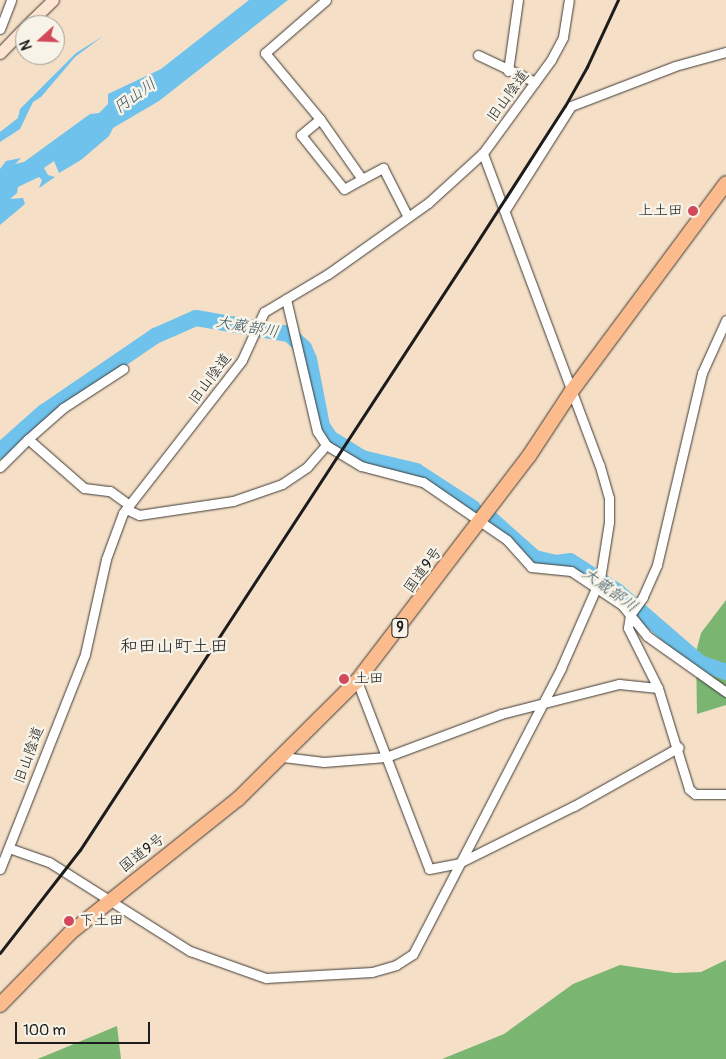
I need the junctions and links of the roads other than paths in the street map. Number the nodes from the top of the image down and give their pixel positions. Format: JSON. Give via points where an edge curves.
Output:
{"nodes":[{"id":1,"x":11,"y":0,"type":"edge"},
{"id":2,"x":53,"y":0,"type":"edge"},
{"id":3,"x":326,"y":0,"type":"edge"},
{"id":4,"x":518,"y":0,"type":"edge"},
{"id":5,"x":569,"y":0,"type":"edge"},
{"id":6,"x":37,"y":15,"type":"edge"},
{"id":7,"x":0,"y":30,"type":"edge"},
{"id":8,"x":15,"y":37,"type":"edge"},
{"id":9,"x":726,"y":52,"type":"edge"},
{"id":10,"x":0,"y":53,"type":"edge"},
{"id":11,"x":478,"y":55,"type":"dead end"},
{"id":12,"x":508,"y":71,"type":"junction"},
{"id":13,"x":535,"y":82,"type":"junction"},
{"id":14,"x":320,"y":119,"type":"junction"},
{"id":15,"x":484,"y":153,"type":"junction"},
{"id":16,"x":362,"y":180,"type":"junction"},
{"id":17,"x":726,"y":183,"type":"edge"},
{"id":18,"x":505,"y":210,"type":"junction"},
{"id":19,"x":408,"y":217,"type":"junction"},
{"id":20,"x":286,"y":299,"type":"junction"},
{"id":21,"x":726,"y":320,"type":"edge"},
{"id":22,"x":123,"y":369,"type":"dead end"},
{"id":23,"x":571,"y":392,"type":"junction"},
{"id":24,"x":28,"y":439,"type":"junction"},
{"id":25,"x":326,"y":445,"type":"junction"},
{"id":26,"x":0,"y":467,"type":"edge"},
{"id":27,"x":128,"y":507,"type":"junction"},
{"id":28,"x":480,"y":520,"type":"junction"},
{"id":29,"x":598,"y":588,"type":"junction"},
{"id":30,"x":630,"y":616,"type":"junction"},
{"id":31,"x":357,"y":680,"type":"junction"},
{"id":32,"x":658,"y":688,"type":"junction"},
{"id":33,"x":726,"y":692,"type":"edge"},
{"id":34,"x":544,"y":704,"type":"junction"},
{"id":35,"x":679,"y":747,"type":"junction"},
{"id":36,"x":283,"y":757,"type":"junction"},
{"id":37,"x":386,"y":757,"type":"junction"},
{"id":38,"x":726,"y":794,"type":"edge"},
{"id":39,"x":9,"y":848,"type":"junction"},
{"id":40,"x":459,"y":863,"type":"junction"},
{"id":41,"x":0,"y":869,"type":"edge"},
{"id":42,"x":108,"y":901,"type":"junction"},
{"id":43,"x":0,"y":1005,"type":"edge"}],
"edges":[{"from":1,"to":7,"type":"street"},
{"from":2,"to":6,"type":"main road"},
{"from":3,"to":14,"type":"street","via":[[265,53]]},
{"from":4,"to":12,"type":"street"},
{"from":5,"to":13,"type":"street","name":"旧山陰道","via":[[562,37]]},
{"from":8,"to":10,"type":"main road"},
{"from":9,"to":18,"type":"street","via":[[675,66],[571,106]]},
{"from":11,"to":12,"type":"street"},
{"from":12,"to":13,"type":"street"},
{"from":13,"to":15,"type":"street","name":"旧山陰道"},
{"from":14,"to":16,"type":"street"},
{"from":14,"to":16,"type":"street","via":[[301,135],[344,189]]},
{"from":15,"to":18,"type":"street"},
{"from":15,"to":19,"type":"street","name":"旧山陰道","via":[[442,192]]},
{"from":16,"to":19,"type":"street","via":[[382,168]]},
{"from":17,"to":23,"type":"highway","name":"国道9号","number":"9"},
{"from":18,"to":23,"type":"street"},
{"from":19,"to":20,"type":"street","name":"旧山陰道","via":[[328,274]]},
{"from":20,"to":25,"type":"street","via":[[316,431]]},
{"from":20,"to":27,"type":"street","name":"旧山陰道","via":[[264,312],[242,360]]},
{"from":21,"to":30,"type":"street","via":[[702,373],[656,565],[643,597]]},
{"from":22,"to":24,"type":"street","via":[[63,408]]},
{"from":23,"to":28,"type":"highway","name":"国道9号","number":"9","via":[[529,456]]},
{"from":23,"to":29,"type":"street","via":[[609,498],[609,522]]},
{"from":24,"to":26,"type":"street"},
{"from":24,"to":27,"type":"street","via":[[84,488],[110,491]]},
{"from":25,"to":27,"type":"street","via":[[307,467],[282,484],[233,501],[139,515]]},
{"from":25,"to":28,"type":"street","via":[[361,466],[422,482]]},
{"from":27,"to":39,"type":"street","name":"旧山陰道","via":[[106,559],[85,654]]},
{"from":28,"to":29,"type":"street","via":[[507,540],[531,567],[571,571]]},
{"from":28,"to":31,"type":"highway","name":"国道9号","number":"9"},
{"from":29,"to":30,"type":"street","via":[[622,605]]},
{"from":29,"to":34,"type":"street"},
{"from":30,"to":32,"type":"street","via":[[628,628],[635,647]]},
{"from":30,"to":33,"type":"street","via":[[648,636]]},
{"from":31,"to":36,"type":"highway","name":"国道9号","number":"9"},
{"from":31,"to":37,"type":"street"},
{"from":32,"to":34,"type":"street","via":[[619,684]]},
{"from":32,"to":35,"type":"street"},
{"from":34,"to":37,"type":"street","via":[[501,714]]},
{"from":34,"to":40,"type":"street","via":[[485,821]]},
{"from":35,"to":38,"type":"street","via":[[689,788],[695,794]]},
{"from":35,"to":40,"type":"street","via":[[574,806]]},
{"from":36,"to":37,"type":"street","via":[[324,762]]},
{"from":36,"to":42,"type":"highway","name":"国道9号","number":"9","via":[[238,799]]},
{"from":37,"to":40,"type":"street","via":[[428,869]]},
{"from":39,"to":41,"type":"street","name":"旧山陰道"},
{"from":39,"to":42,"type":"street","via":[[49,862]]},
{"from":40,"to":42,"type":"street","via":[[450,888],[413,954],[396,966],[372,972],[266,978],[190,951]]},
{"from":42,"to":43,"type":"highway","name":"国道9号","number":"9","via":[[70,932]]}]}
